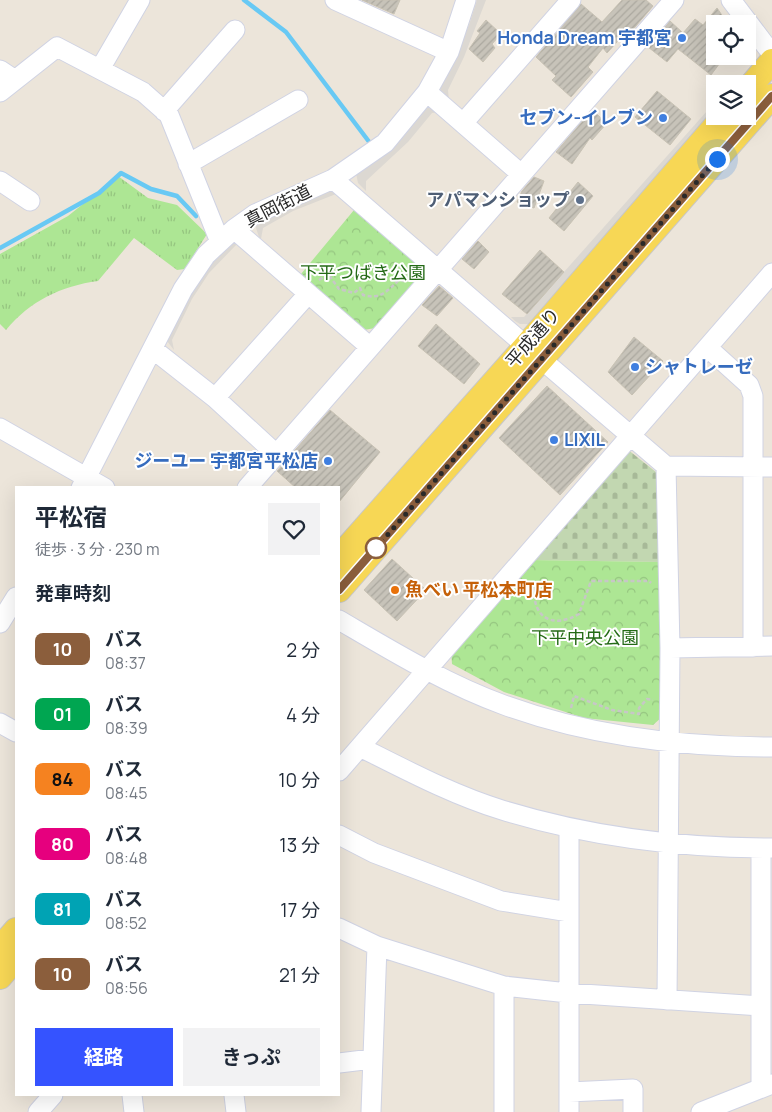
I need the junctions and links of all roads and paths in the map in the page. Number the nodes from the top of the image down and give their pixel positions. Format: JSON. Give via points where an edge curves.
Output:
{"nodes":[{"id":1,"x":140,"y":0,"type":"edge"},
{"id":2,"x":335,"y":0,"type":"edge"},
{"id":3,"x":466,"y":0,"type":"edge"},
{"id":4,"x":571,"y":0,"type":"edge"},
{"id":5,"x":674,"y":0,"type":"edge"},
{"id":6,"x":731,"y":0,"type":"edge"},
{"id":7,"x":236,"y":30,"type":"dead end"},
{"id":8,"x":449,"y":52,"type":"junction"},
{"id":9,"x":772,"y":54,"type":"edge"},
{"id":10,"x":772,"y":61,"type":"edge"},
{"id":11,"x":100,"y":69,"type":"junction"},
{"id":12,"x":756,"y":80,"type":"edge"},
{"id":13,"x":5,"y":81,"type":"edge"},
{"id":14,"x":427,"y":92,"type":"junction"},
{"id":15,"x":772,"y":96,"type":"edge"},
{"id":16,"x":298,"y":100,"type":"dead end"},
{"id":17,"x":164,"y":111,"type":"junction"},
{"id":18,"x":464,"y":122,"type":"junction"},
{"id":19,"x":717,"y":125,"type":"edge"},
{"id":20,"x":188,"y":164,"type":"junction"},
{"id":21,"x":521,"y":174,"type":"junction"},
{"id":22,"x":334,"y":179,"type":"junction"},
{"id":23,"x":0,"y":181,"type":"edge"},
{"id":24,"x":30,"y":201,"type":"dead end"},
{"id":25,"x":227,"y":235,"type":"junction"},
{"id":26,"x":438,"y":269,"type":"junction"},
{"id":27,"x":769,"y":281,"type":"edge"},
{"id":28,"x":419,"y":291,"type":"junction"},
{"id":29,"x":307,"y":295,"type":"junction"},
{"id":30,"x":370,"y":347,"type":"junction"},
{"id":31,"x":708,"y":348,"type":"junction"},
{"id":32,"x":154,"y":350,"type":"junction"},
{"id":33,"x":534,"y":352,"type":"junction"},
{"id":34,"x":216,"y":398,"type":"junction"},
{"id":35,"x":0,"y":428,"type":"edge"},
{"id":36,"x":630,"y":436,"type":"junction"},
{"id":37,"x":275,"y":453,"type":"junction"},
{"id":38,"x":666,"y":466,"type":"junction"},
{"id":39,"x":753,"y":467,"type":"junction"},
{"id":40,"x":772,"y":467,"type":"edge"},
{"id":41,"x":84,"y":482,"type":"edge"},
{"id":42,"x":98,"y":486,"type":"edge"},
{"id":43,"x":248,"y":486,"type":"edge"},
{"id":44,"x":340,"y":556,"type":"edge"},
{"id":45,"x":515,"y":586,"type":"dead end"},
{"id":46,"x":653,"y":586,"type":"dead end"},
{"id":47,"x":340,"y":589,"type":"edge"},
{"id":48,"x":15,"y":598,"type":"edge"},
{"id":49,"x":1,"y":619,"type":"edge"},
{"id":50,"x":340,"y":621,"type":"edge"},
{"id":51,"x":772,"y":646,"type":"edge"},
{"id":52,"x":753,"y":647,"type":"junction"},
{"id":53,"x":670,"y":648,"type":"junction"},
{"id":54,"x":427,"y":670,"type":"junction"},
{"id":55,"x":654,"y":700,"type":"dead end"},
{"id":56,"x":0,"y":723,"type":"edge"},
{"id":57,"x":567,"y":723,"type":"junction"},
{"id":58,"x":15,"y":731,"type":"edge"},
{"id":59,"x":670,"y":743,"type":"junction"},
{"id":60,"x":360,"y":747,"type":"junction"},
{"id":61,"x":772,"y":747,"type":"edge"},
{"id":62,"x":340,"y":770,"type":"edge"},
{"id":63,"x":569,"y":828,"type":"junction"},
{"id":64,"x":340,"y":836,"type":"edge"},
{"id":65,"x":670,"y":844,"type":"junction"},
{"id":66,"x":767,"y":848,"type":"edge"},
{"id":67,"x":569,"y":912,"type":"junction"},
{"id":68,"x":340,"y":928,"type":"edge"},
{"id":69,"x":15,"y":931,"type":"edge"},
{"id":70,"x":377,"y":946,"type":"junction"},
{"id":71,"x":0,"y":948,"type":"edge"},
{"id":72,"x":15,"y":959,"type":"edge"},
{"id":73,"x":0,"y":977,"type":"edge"},
{"id":74,"x":504,"y":986,"type":"junction"},
{"id":75,"x":568,"y":993,"type":"junction"},
{"id":76,"x":667,"y":1000,"type":"junction"},
{"id":77,"x":761,"y":1006,"type":"junction"},
{"id":78,"x":372,"y":1059,"type":"junction"},
{"id":79,"x":340,"y":1063,"type":"edge"},
{"id":80,"x":767,"y":1086,"type":"edge"},
{"id":81,"x":569,"y":1092,"type":"junction"},
{"id":82,"x":52,"y":1096,"type":"edge"},
{"id":83,"x":132,"y":1096,"type":"edge"},
{"id":84,"x":234,"y":1096,"type":"edge"},
{"id":85,"x":38,"y":1112,"type":"edge"},
{"id":86,"x":134,"y":1112,"type":"edge"},
{"id":87,"x":236,"y":1112,"type":"edge"},
{"id":88,"x":371,"y":1112,"type":"edge"},
{"id":89,"x":504,"y":1112,"type":"edge"},
{"id":90,"x":569,"y":1112,"type":"edge"},
{"id":91,"x":634,"y":1112,"type":"edge"},
{"id":92,"x":701,"y":1112,"type":"edge"}],
"edges":[{"from":1,"to":11,"type":"street"},
{"from":2,"to":8,"type":"street"},
{"from":3,"to":8,"type":"street","name":"真岡街道"},
{"from":4,"to":18,"type":"street"},
{"from":5,"to":21,"type":"street"},
{"from":6,"to":9,"type":"street"},
{"from":7,"to":17,"type":"street"},
{"from":8,"to":14,"type":"street","name":"真岡街道"},
{"from":10,"to":12,"type":"main road"},
{"from":11,"to":13,"type":"street","via":[[57,47]]},
{"from":11,"to":17,"type":"street","via":[[143,92]]},
{"from":14,"to":18,"type":"street"},
{"from":14,"to":22,"type":"street","name":"真岡街道","via":[[385,143]]},
{"from":15,"to":33,"type":"main road","name":"平成通り"},
{"from":16,"to":20,"type":"street"},
{"from":17,"to":20,"type":"street","via":[[169,115]]},
{"from":18,"to":21,"type":"street"},
{"from":19,"to":33,"type":"main road","name":"平成通り"},
{"from":20,"to":25,"type":"street"},
{"from":21,"to":26,"type":"street"},
{"from":22,"to":25,"type":"street","name":"真岡街道","via":[[255,214]]},
{"from":22,"to":26,"type":"street"},
{"from":23,"to":24,"type":"street"},
{"from":25,"to":29,"type":"street"},
{"from":25,"to":32,"type":"street","name":"真岡街道","via":[[206,255],[183,289]]},
{"from":26,"to":28,"type":"street"},
{"from":26,"to":33,"type":"street"},
{"from":27,"to":31,"type":"street"},
{"from":28,"to":29,"type":"path","via":[[400,280],[383,296],[373,298],[363,295],[360,288],[354,293],[339,289],[328,274],[320,278]]},
{"from":28,"to":30,"type":"street"},
{"from":29,"to":30,"type":"street"},
{"from":29,"to":34,"type":"street"},
{"from":30,"to":37,"type":"street"},
{"from":31,"to":36,"type":"street"},
{"from":31,"to":39,"type":"street","via":[[749,385],[753,396]]},
{"from":32,"to":34,"type":"street"},
{"from":32,"to":41,"type":"street","name":"真岡街道"},
{"from":33,"to":36,"type":"street"},
{"from":33,"to":44,"type":"main road","name":"平成通り"},
{"from":33,"to":47,"type":"main road","name":"平成通り"},
{"from":34,"to":37,"type":"street"},
{"from":35,"to":41,"type":"street"},
{"from":36,"to":38,"type":"street"},
{"from":36,"to":54,"type":"street"},
{"from":37,"to":43,"type":"street"},
{"from":38,"to":39,"type":"street"},
{"from":38,"to":53,"type":"street"},
{"from":39,"to":40,"type":"street"},
{"from":39,"to":52,"type":"street"},
{"from":41,"to":42,"type":"street"},
{"from":45,"to":46,"type":"path","via":[[534,588],[534,602],[543,616],[559,622],[579,614],[591,581],[649,581]]},
{"from":48,"to":49,"type":"street"},
{"from":50,"to":54,"type":"street"},
{"from":51,"to":52,"type":"street"},
{"from":52,"to":53,"type":"street"},
{"from":53,"to":59,"type":"street"},
{"from":54,"to":57,"type":"street","via":[[504,705]]},
{"from":54,"to":60,"type":"street"},
{"from":55,"to":57,"type":"path","via":[[646,699],[639,708],[639,714],[612,710],[574,696]]},
{"from":56,"to":58,"type":"street"},
{"from":57,"to":59,"type":"street"},
{"from":59,"to":61,"type":"street"},
{"from":59,"to":65,"type":"street"},
{"from":60,"to":62,"type":"street"},
{"from":60,"to":63,"type":"street","via":[[420,777],[500,810]]},
{"from":63,"to":65,"type":"street"},
{"from":63,"to":67,"type":"street"},
{"from":64,"to":67,"type":"street","via":[[374,853],[501,901]]},
{"from":65,"to":66,"type":"street"},
{"from":65,"to":76,"type":"street"},
{"from":66,"to":77,"type":"street"},
{"from":67,"to":75,"type":"street"},
{"from":68,"to":70,"type":"street"},
{"from":69,"to":71,"type":"main road"},
{"from":70,"to":74,"type":"street"},
{"from":70,"to":78,"type":"street"},
{"from":72,"to":73,"type":"main road"},
{"from":74,"to":75,"type":"street"},
{"from":74,"to":89,"type":"street"},
{"from":75,"to":76,"type":"street"},
{"from":75,"to":81,"type":"street"},
{"from":76,"to":77,"type":"street"},
{"from":77,"to":80,"type":"street"},
{"from":78,"to":79,"type":"street"},
{"from":78,"to":88,"type":"street"},
{"from":80,"to":92,"type":"street"},
{"from":81,"to":90,"type":"street"},
{"from":81,"to":91,"type":"street","via":[[633,1089]]},
{"from":82,"to":85,"type":"street"},
{"from":83,"to":86,"type":"street"},
{"from":84,"to":87,"type":"street"}]}
